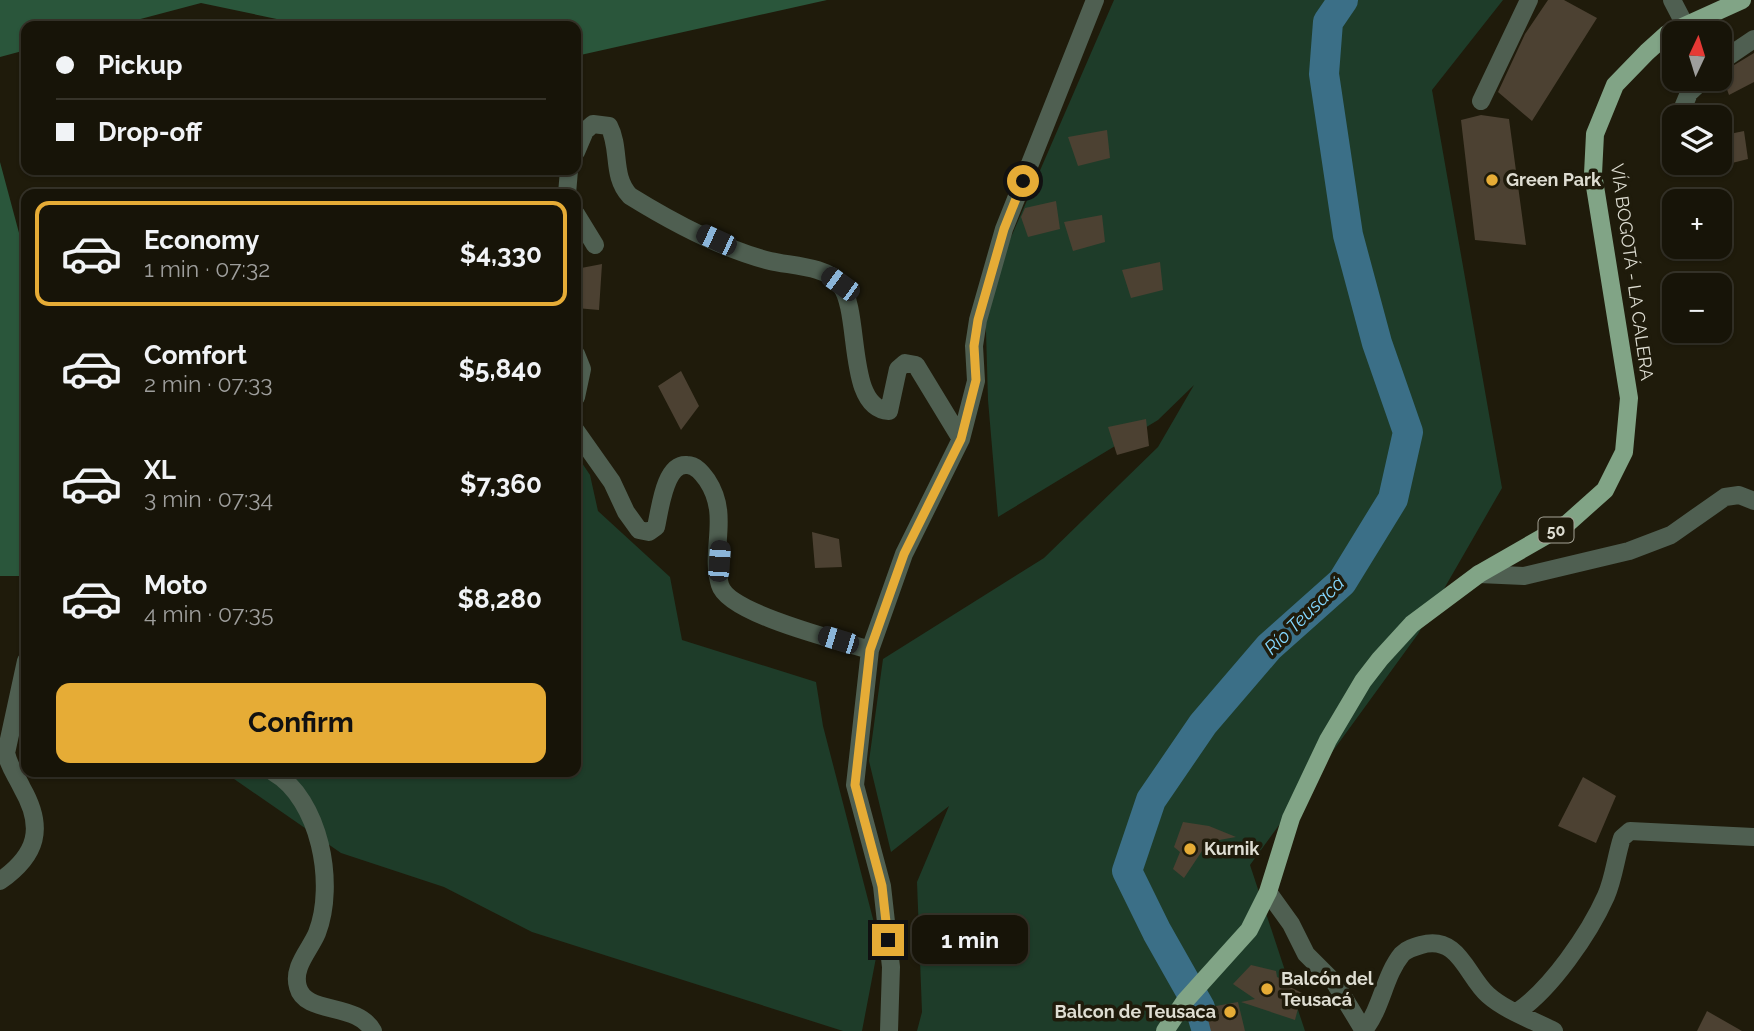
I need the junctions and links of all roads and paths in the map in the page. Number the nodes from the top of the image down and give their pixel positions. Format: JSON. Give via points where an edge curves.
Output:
{"nodes":[{"id":1,"x":1095,"y":0,"type":"edge"},
{"id":2,"x":1529,"y":0,"type":"edge"},
{"id":3,"x":1672,"y":0,"type":"edge"},
{"id":4,"x":1742,"y":0,"type":"edge"},
{"id":5,"x":1683,"y":21,"type":"edge"},
{"id":6,"x":1694,"y":21,"type":"edge"},
{"id":7,"x":1662,"y":39,"type":"edge"},
{"id":8,"x":1754,"y":39,"type":"edge"},
{"id":9,"x":1732,"y":54,"type":"edge"},
{"id":10,"x":1481,"y":101,"type":"dead end"},
{"id":11,"x":581,"y":140,"type":"edge"},
{"id":12,"x":581,"y":222,"type":"edge"},
{"id":13,"x":595,"y":245,"type":"dead end"},
{"id":14,"x":581,"y":438,"type":"edge"},
{"id":15,"x":961,"y":439,"type":"junction"},
{"id":16,"x":1754,"y":501,"type":"edge"},
{"id":17,"x":1479,"y":574,"type":"junction"},
{"id":18,"x":870,"y":650,"type":"junction"},
{"id":19,"x":21,"y":684,"type":"edge"},
{"id":20,"x":282,"y":777,"type":"edge"},
{"id":21,"x":1754,"y":837,"type":"edge"},
{"id":22,"x":0,"y":881,"type":"edge"},
{"id":23,"x":1268,"y":892,"type":"junction"},
{"id":24,"x":1517,"y":1012,"type":"junction"},
{"id":25,"x":1364,"y":1030,"type":"edge"},
{"id":26,"x":373,"y":1031,"type":"edge"},
{"id":27,"x":889,"y":1031,"type":"edge"},
{"id":28,"x":1165,"y":1031,"type":"edge"},
{"id":29,"x":1554,"y":1031,"type":"edge"}],
"edges":[{"from":1,"to":15,"type":"street","via":[[1004,229],[978,320],[976,380]]},
{"from":2,"to":10,"type":"street"},
{"from":3,"to":5,"type":"street"},
{"from":4,"to":6,"type":"main road","name":"VÍA BOGOTÁ - LA CALERA","number":"50"},
{"from":7,"to":17,"type":"main road","name":"VÍA BOGOTÁ - LA CALERA","number":"50","via":[[1615,85],[1595,134],[1593,174],[1629,398],[1624,452],[1605,490],[1568,523]]},
{"from":8,"to":9,"type":"street"},
{"from":11,"to":15,"type":"street","via":[[593,124],[610,126],[621,187],[630,196],[716,240],[835,279],[846,296],[869,402],[878,410],[889,411],[898,369],[905,363],[916,365]]},
{"from":12,"to":13,"type":"street"},
{"from":14,"to":18,"type":"street","via":[[639,530],[649,532],[656,527],[673,471],[681,464],[693,465],[715,492],[721,524],[720,585],[727,598],[801,629]]},
{"from":15,"to":18,"type":"street","via":[[904,554]]},
{"from":16,"to":17,"type":"street","via":[[1739,495],[1725,497],[1671,535],[1629,551],[1524,576]]},
{"from":17,"to":23,"type":"main road","name":"VÍA BOGOTÁ - LA CALERA","number":"50","via":[[1412,624],[1363,681],[1328,740],[1292,818]]},
{"from":18,"to":27,"type":"street","via":[[855,785],[882,886],[891,967]]},
{"from":19,"to":22,"type":"street","via":[[6,754],[36,818],[32,850]]},
{"from":20,"to":26,"type":"street","via":[[311,820],[324,860],[325,904],[296,973],[298,990],[321,1006],[356,1013]]},
{"from":21,"to":24,"type":"street","via":[[1630,831],[1622,838],[1607,894],[1595,918],[1546,987]]},
{"from":23,"to":25,"type":"street","via":[[1306,954],[1335,983]]},
{"from":23,"to":28,"type":"main road","name":"VÍA BOGOTÁ - LA CALERA","number":"50","via":[[1249,930],[1185,1001]]},
{"from":24,"to":25,"type":"street","via":[[1487,995],[1451,947],[1428,943],[1404,952]]},
{"from":24,"to":29,"type":"street"}]}
